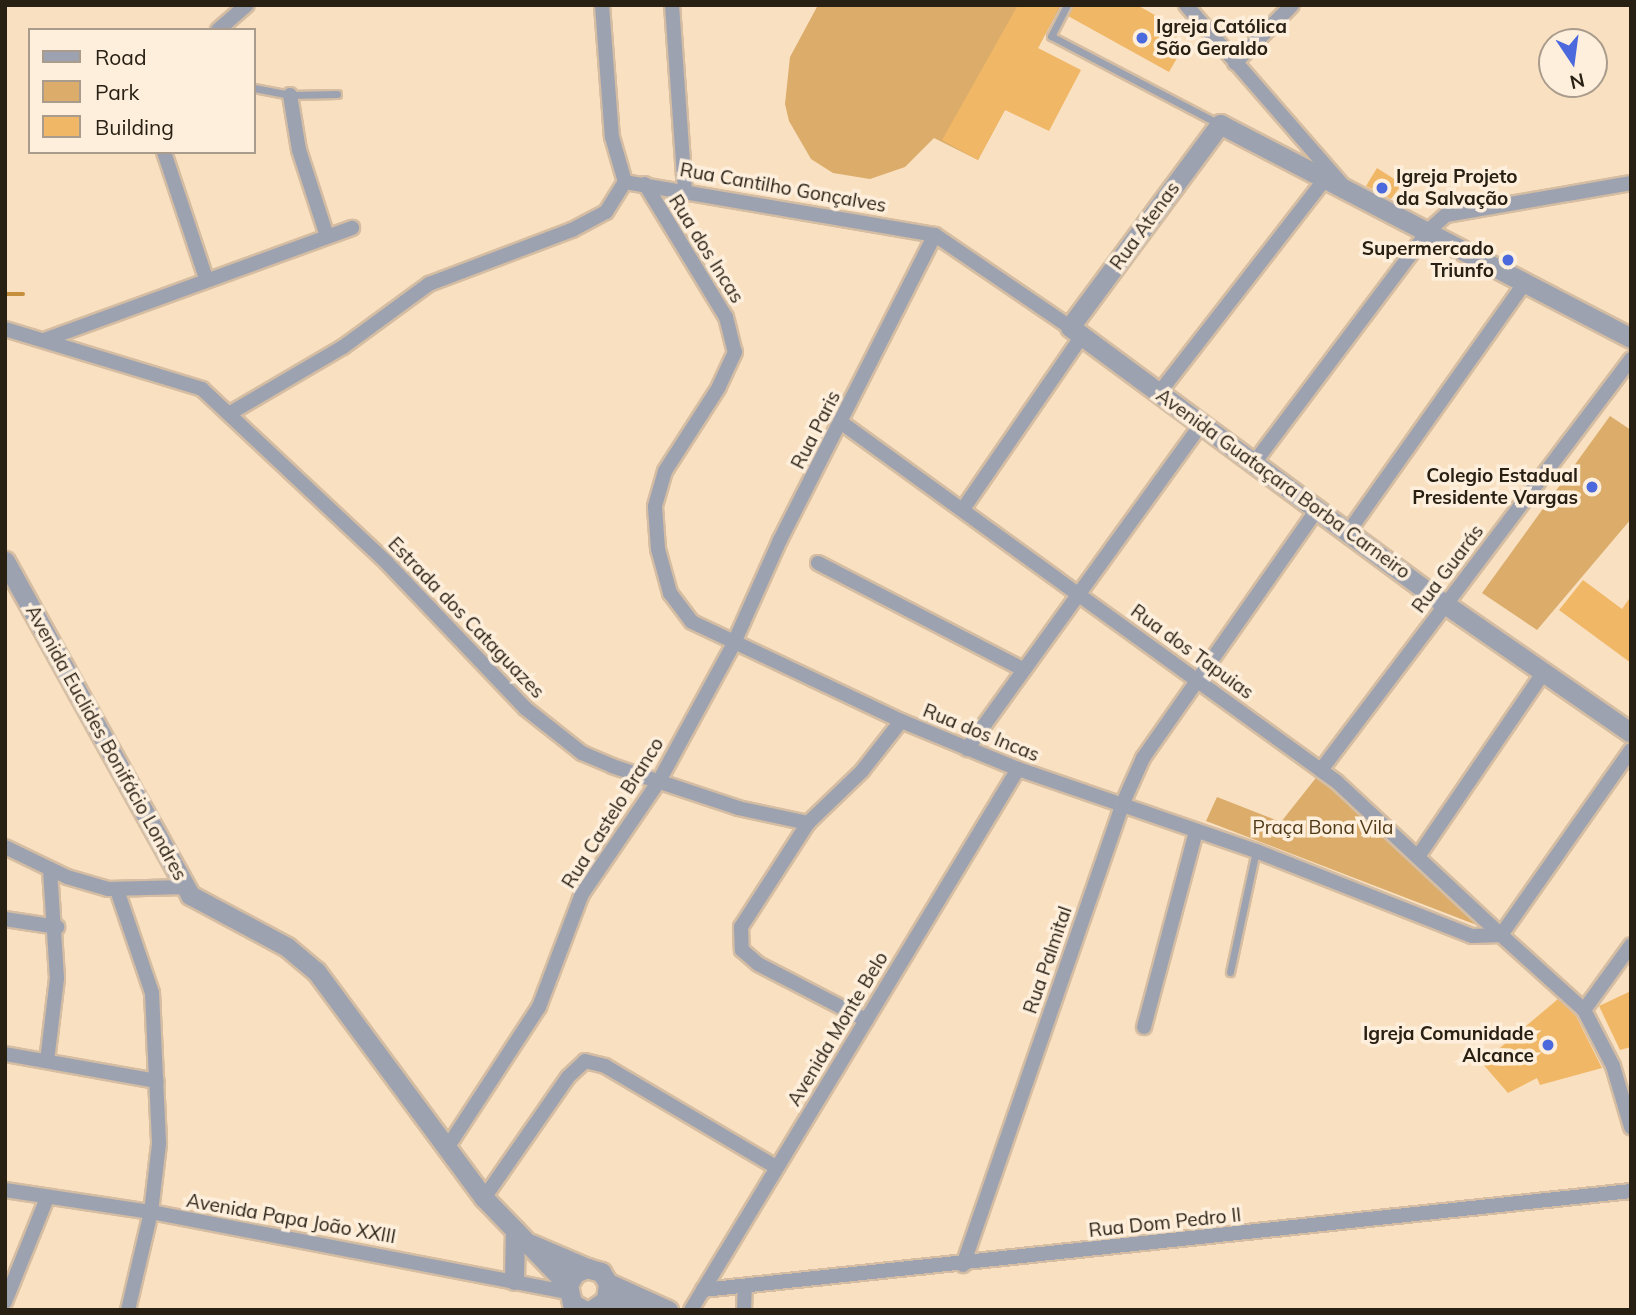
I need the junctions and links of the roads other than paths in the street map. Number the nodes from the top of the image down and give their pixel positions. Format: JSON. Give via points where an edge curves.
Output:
{"nodes":[{"id":1,"x":247,"y":5,"type":"edge"},
{"id":2,"x":602,"y":5,"type":"edge"},
{"id":3,"x":672,"y":5,"type":"edge"},
{"id":4,"x":1067,"y":5,"type":"edge"},
{"id":5,"x":1186,"y":5,"type":"edge"},
{"id":6,"x":1292,"y":5,"type":"edge"},
{"id":7,"x":220,"y":28,"type":"edge"},
{"id":8,"x":1235,"y":63,"type":"junction"},
{"id":9,"x":256,"y":88,"type":"edge"},
{"id":10,"x":337,"y":94,"type":"dead end"},
{"id":11,"x":290,"y":95,"type":"junction"},
{"id":12,"x":1220,"y":124,"type":"junction"},
{"id":13,"x":165,"y":154,"type":"edge"},
{"id":14,"x":1324,"y":180,"type":"junction"},
{"id":15,"x":625,"y":182,"type":"junction"},
{"id":16,"x":1631,"y":183,"type":"edge"},
{"id":17,"x":645,"y":184,"type":"junction"},
{"id":18,"x":685,"y":190,"type":"junction"},
{"id":19,"x":1348,"y":192,"type":"junction"},
{"id":20,"x":352,"y":228,"type":"dead end"},
{"id":21,"x":1428,"y":231,"type":"junction"},
{"id":22,"x":935,"y":235,"type":"junction"},
{"id":23,"x":327,"y":236,"type":"junction"},
{"id":24,"x":206,"y":278,"type":"junction"},
{"id":25,"x":1526,"y":281,"type":"junction"},
{"id":26,"x":5,"y":329,"type":"edge"},
{"id":27,"x":1076,"y":332,"type":"junction"},
{"id":28,"x":1629,"y":336,"type":"edge"},
{"id":29,"x":44,"y":340,"type":"junction"},
{"id":30,"x":1631,"y":359,"type":"edge"},
{"id":31,"x":1159,"y":393,"type":"junction"},
{"id":32,"x":232,"y":412,"type":"junction"},
{"id":33,"x":842,"y":423,"type":"junction"},
{"id":34,"x":1201,"y":424,"type":"junction"},
{"id":35,"x":1254,"y":463,"type":"junction"},
{"id":36,"x":1318,"y":508,"type":"junction"},
{"id":37,"x":963,"y":509,"type":"junction"},
{"id":38,"x":1349,"y":531,"type":"junction"},
{"id":39,"x":5,"y":561,"type":"edge"},
{"id":40,"x":818,"y":563,"type":"dead end"},
{"id":41,"x":1081,"y":594,"type":"junction"},
{"id":42,"x":1445,"y":604,"type":"junction"},
{"id":43,"x":733,"y":645,"type":"junction"},
{"id":44,"x":1024,"y":670,"type":"junction"},
{"id":45,"x":1543,"y":673,"type":"junction"},
{"id":46,"x":1197,"y":681,"type":"junction"},
{"id":47,"x":901,"y":721,"type":"junction"},
{"id":48,"x":1631,"y":733,"type":"edge"},
{"id":49,"x":967,"y":749,"type":"junction"},
{"id":50,"x":1631,"y":750,"type":"edge"},
{"id":51,"x":1018,"y":769,"type":"junction"},
{"id":52,"x":1321,"y":770,"type":"junction"},
{"id":53,"x":659,"y":781,"type":"junction"},
{"id":54,"x":1122,"y":804,"type":"junction"},
{"id":55,"x":808,"y":823,"type":"junction"},
{"id":56,"x":1196,"y":832,"type":"junction"},
{"id":57,"x":5,"y":847,"type":"edge"},
{"id":58,"x":1256,"y":851,"type":"junction"},
{"id":59,"x":1419,"y":855,"type":"junction"},
{"id":60,"x":50,"y":869,"type":"junction"},
{"id":61,"x":185,"y":887,"type":"junction"},
{"id":62,"x":117,"y":890,"type":"junction"},
{"id":63,"x":5,"y":919,"type":"edge"},
{"id":64,"x":57,"y":927,"type":"junction"},
{"id":65,"x":1501,"y":935,"type":"junction"},
{"id":66,"x":1631,"y":946,"type":"edge"},
{"id":67,"x":1230,"y":972,"type":"dead end"},
{"id":68,"x":1584,"y":1010,"type":"junction"},
{"id":69,"x":866,"y":1020,"type":"junction"},
{"id":70,"x":1144,"y":1027,"type":"dead end"},
{"id":71,"x":5,"y":1054,"type":"edge"},
{"id":72,"x":47,"y":1061,"type":"junction"},
{"id":73,"x":157,"y":1081,"type":"junction"},
{"id":74,"x":1631,"y":1127,"type":"edge"},
{"id":75,"x":447,"y":1148,"type":"junction"},
{"id":76,"x":776,"y":1167,"type":"junction"},
{"id":77,"x":5,"y":1190,"type":"edge"},
{"id":78,"x":1631,"y":1191,"type":"edge"},
{"id":79,"x":47,"y":1198,"type":"junction"},
{"id":80,"x":484,"y":1198,"type":"junction"},
{"id":81,"x":151,"y":1212,"type":"junction"},
{"id":82,"x":514,"y":1230,"type":"junction"},
{"id":83,"x":531,"y":1244,"type":"junction"},
{"id":84,"x":963,"y":1265,"type":"junction"},
{"id":85,"x":587,"y":1268,"type":"junction"},
{"id":86,"x":514,"y":1280,"type":"junction"},
{"id":87,"x":608,"y":1283,"type":"junction"},
{"id":88,"x":745,"y":1286,"type":"junction"},
{"id":89,"x":568,"y":1289,"type":"junction"},
{"id":90,"x":703,"y":1290,"type":"junction"},
{"id":91,"x":5,"y":1302,"type":"edge"},
{"id":92,"x":592,"y":1308,"type":"edge"},
{"id":93,"x":665,"y":1308,"type":"edge"},
{"id":94,"x":128,"y":1310,"type":"edge"},
{"id":95,"x":691,"y":1310,"type":"edge"},
{"id":96,"x":744,"y":1310,"type":"edge"}],
"edges":[{"from":1,"to":7,"type":"street"},
{"from":2,"to":15,"type":"street","via":[[612,137]]},
{"from":3,"to":18,"type":"street"},
{"from":4,"to":12,"type":"lane","via":[[1051,36]]},
{"from":5,"to":8,"type":"street"},
{"from":6,"to":8,"type":"street"},
{"from":8,"to":19,"type":"street"},
{"from":9,"to":11,"type":"lane"},
{"from":10,"to":11,"type":"lane"},
{"from":11,"to":23,"type":"street","via":[[299,150]]},
{"from":12,"to":14,"type":"street"},
{"from":12,"to":27,"type":"street","name":"Rua Atenas"},
{"from":13,"to":24,"type":"street"},
{"from":14,"to":19,"type":"street"},
{"from":14,"to":31,"type":"street"},
{"from":15,"to":17,"type":"street","name":"Rua Cantilho Gonçalves"},
{"from":15,"to":32,"type":"street","via":[[606,212],[572,230],[429,284],[343,347]]},
{"from":16,"to":21,"type":"street","via":[[1459,210]]},
{"from":17,"to":18,"type":"street","name":"Rua Cantilho Gonçalves"},
{"from":17,"to":43,"type":"street","name":"Rua dos Incas","via":[[726,317],[735,352],[719,387],[665,471],[655,508],[657,549],[670,593],[692,622]]},
{"from":18,"to":22,"type":"street","name":"Rua Cantilho Gonçalves"},
{"from":19,"to":21,"type":"street"},
{"from":20,"to":23,"type":"street"},
{"from":21,"to":25,"type":"street"},
{"from":21,"to":35,"type":"street"},
{"from":22,"to":27,"type":"street","name":"Avenida Guataçara Borba Carneiro"},
{"from":22,"to":33,"type":"street","name":"Rua Paris"},
{"from":23,"to":24,"type":"street"},
{"from":24,"to":29,"type":"street"},
{"from":25,"to":28,"type":"street"},
{"from":25,"to":38,"type":"street"},
{"from":26,"to":29,"type":"street","name":"Estrada dos Cataguazes"},
{"from":27,"to":31,"type":"street","name":"Avenida Guataçara Borba Carneiro"},
{"from":27,"to":37,"type":"street"},
{"from":29,"to":32,"type":"street","name":"Estrada dos Cataguazes","via":[[202,389]]},
{"from":30,"to":42,"type":"street","name":"Rua Guarás"},
{"from":31,"to":34,"type":"street","name":"Avenida Guataçara Borba Carneiro"},
{"from":32,"to":53,"type":"street","name":"Estrada dos Cataguazes","via":[[525,708],[582,753]]},
{"from":33,"to":37,"type":"street","name":"Rua dos Tapuias"},
{"from":33,"to":43,"type":"street","name":"Rua Paris"},
{"from":34,"to":35,"type":"street","name":"Avenida Guataçara Borba Carneiro"},
{"from":34,"to":41,"type":"street"},
{"from":35,"to":36,"type":"street","name":"Avenida Guataçara Borba Carneiro"},
{"from":36,"to":38,"type":"street","name":"Avenida Guataçara Borba Carneiro"},
{"from":36,"to":46,"type":"street","name":"Rua Palmital"},
{"from":37,"to":41,"type":"street","name":"Rua dos Tapuias"},
{"from":38,"to":42,"type":"street","name":"Avenida Guataçara Borba Carneiro"},
{"from":39,"to":61,"type":"street","name":"Avenida Euclides Bonifácio Londres"},
{"from":40,"to":44,"type":"street"},
{"from":41,"to":44,"type":"street"},
{"from":41,"to":46,"type":"street","name":"Rua dos Tapuias"},
{"from":42,"to":45,"type":"street","name":"Avenida Guataçara Borba Carneiro"},
{"from":42,"to":52,"type":"street","name":"Rua Guarás"},
{"from":43,"to":47,"type":"street","name":"Rua dos Incas"},
{"from":43,"to":53,"type":"street","name":"Rua Castelo Branco"},
{"from":44,"to":49,"type":"street"},
{"from":45,"to":48,"type":"street","name":"Avenida Guataçara Borba Carneiro"},
{"from":45,"to":59,"type":"street"},
{"from":46,"to":52,"type":"street","name":"Rua dos Tapuias"},
{"from":46,"to":54,"type":"street","name":"Rua Palmital","via":[[1153,742]]},
{"from":47,"to":49,"type":"street","name":"Rua dos Incas"},
{"from":47,"to":55,"type":"street","via":[[862,771]]},
{"from":49,"to":51,"type":"street","name":"Rua dos Incas"},
{"from":50,"to":65,"type":"street"},
{"from":51,"to":54,"type":"street","name":"Rua dos Incas"},
{"from":51,"to":69,"type":"street","name":"Avenida Monte Belo"},
{"from":52,"to":59,"type":"street","name":"Rua dos Tapuias"},
{"from":53,"to":55,"type":"street","name":"Estrada dos Cataguazes","via":[[738,808]]},
{"from":53,"to":75,"type":"street","name":"Rua Castelo Branco","via":[[582,894],[539,1007]]},
{"from":54,"to":56,"type":"street","name":"Rua dos Incas"},
{"from":54,"to":84,"type":"street","name":"Rua Palmital"},
{"from":55,"to":69,"type":"street","via":[[741,927],[739,940],[758,964]]},
{"from":56,"to":58,"type":"street","name":"Rua dos Incas"},
{"from":56,"to":70,"type":"street"},
{"from":57,"to":60,"type":"street"},
{"from":58,"to":65,"type":"street","name":"Rua dos Incas","via":[[1472,936]]},
{"from":58,"to":67,"type":"lane"},
{"from":59,"to":65,"type":"street","name":"Rua dos Tapuias"},
{"from":60,"to":62,"type":"street"},
{"from":60,"to":64,"type":"street"},
{"from":61,"to":62,"type":"street"},
{"from":61,"to":75,"type":"street","name":"Avenida Euclides Bonifácio Londres","via":[[210,907],[287,947],[316,971]]},
{"from":62,"to":73,"type":"street","via":[[152,993]]},
{"from":63,"to":64,"type":"street"},
{"from":64,"to":72,"type":"street"},
{"from":65,"to":68,"type":"street"},
{"from":66,"to":68,"type":"street"},
{"from":68,"to":74,"type":"street","via":[[1613,1066]]},
{"from":69,"to":76,"type":"street","name":"Avenida Monte Belo"},
{"from":71,"to":72,"type":"street"},
{"from":72,"to":73,"type":"street"},
{"from":73,"to":81,"type":"street","via":[[159,1144]]},
{"from":75,"to":80,"type":"street","name":"Avenida Euclides Bonifácio Londres"},
{"from":76,"to":80,"type":"street","via":[[605,1066],[585,1061]]},
{"from":76,"to":90,"type":"street","name":"Avenida Monte Belo"},
{"from":77,"to":79,"type":"street","name":"Avenida Papa João XXIII"},
{"from":78,"to":84,"type":"street","name":"Rua Dom Pedro II"},
{"from":79,"to":81,"type":"street","name":"Avenida Papa João XXIII"},
{"from":79,"to":91,"type":"street"},
{"from":80,"to":82,"type":"street","name":"Avenida Euclides Bonifácio Londres"},
{"from":81,"to":86,"type":"street","name":"Avenida Papa João XXIII"},
{"from":81,"to":94,"type":"street"},
{"from":82,"to":83,"type":"street","name":"Avenida Euclides Bonifácio Londres"},
{"from":82,"to":86,"type":"street"},
{"from":83,"to":85,"type":"street","name":"Avenida Euclides Bonifácio Londres"},
{"from":83,"to":89,"type":"street","name":"Avenida Euclides Bonifácio Londres"},
{"from":84,"to":88,"type":"street","name":"Rua Dom Pedro II"},
{"from":85,"to":87,"type":"street","name":"Avenida Euclides Bonifácio Londres","via":[[601,1272]]},
{"from":85,"to":89,"type":"street","via":[[575,1273]]},
{"from":86,"to":89,"type":"street","name":"Avenida Papa João XXIII"},
{"from":87,"to":92,"type":"street"},
{"from":87,"to":93,"type":"street"},
{"from":88,"to":90,"type":"street","name":"Rua Dom Pedro II"},
{"from":88,"to":96,"type":"street"},
{"from":89,"to":92,"type":"street","name":"Avenida Euclides Bonifácio Londres"},
{"from":90,"to":95,"type":"street","name":"Avenida Monte Belo"},
{"from":92,"to":93,"type":"street"}]}
